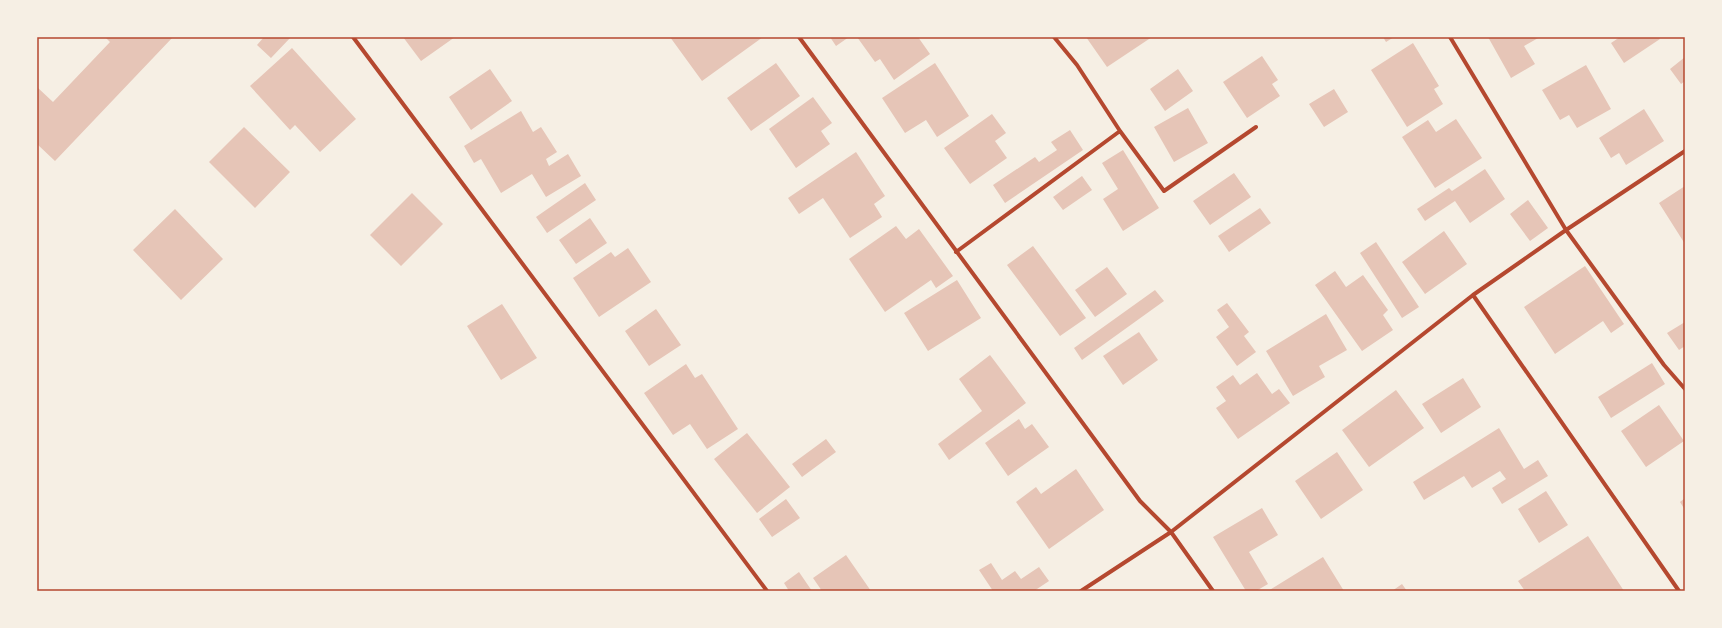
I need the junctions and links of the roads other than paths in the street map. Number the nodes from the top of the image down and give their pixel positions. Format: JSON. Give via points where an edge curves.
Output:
{"nodes":[{"id":1,"x":353,"y":37,"type":"edge"},
{"id":2,"x":799,"y":37,"type":"edge"},
{"id":3,"x":1054,"y":37,"type":"edge"},
{"id":4,"x":1450,"y":37,"type":"edge"},
{"id":5,"x":1256,"y":127,"type":"dead end"},
{"id":6,"x":1120,"y":131,"type":"junction"},
{"id":7,"x":1685,"y":151,"type":"edge"},
{"id":8,"x":1566,"y":230,"type":"junction"},
{"id":9,"x":956,"y":252,"type":"junction"},
{"id":10,"x":1473,"y":295,"type":"junction"},
{"id":11,"x":1685,"y":389,"type":"edge"},
{"id":12,"x":1171,"y":532,"type":"junction"},
{"id":13,"x":767,"y":591,"type":"edge"},
{"id":14,"x":1081,"y":591,"type":"edge"},
{"id":15,"x":1213,"y":591,"type":"edge"},
{"id":16,"x":1679,"y":591,"type":"edge"}],
"edges":[{"from":1,"to":13,"type":"street"},
{"from":2,"to":9,"type":"street"},
{"from":3,"to":6,"type":"street"},
{"from":4,"to":8,"type":"street"},
{"from":5,"to":6,"type":"street","via":[[1164,191]]},
{"from":6,"to":9,"type":"street"},
{"from":7,"to":8,"type":"street"},
{"from":8,"to":10,"type":"street"},
{"from":8,"to":11,"type":"street","via":[[1664,365]]},
{"from":9,"to":12,"type":"street","via":[[1140,501]]},
{"from":10,"to":12,"type":"street"},
{"from":10,"to":16,"type":"street"},
{"from":12,"to":14,"type":"street"},
{"from":12,"to":15,"type":"street"}]}
